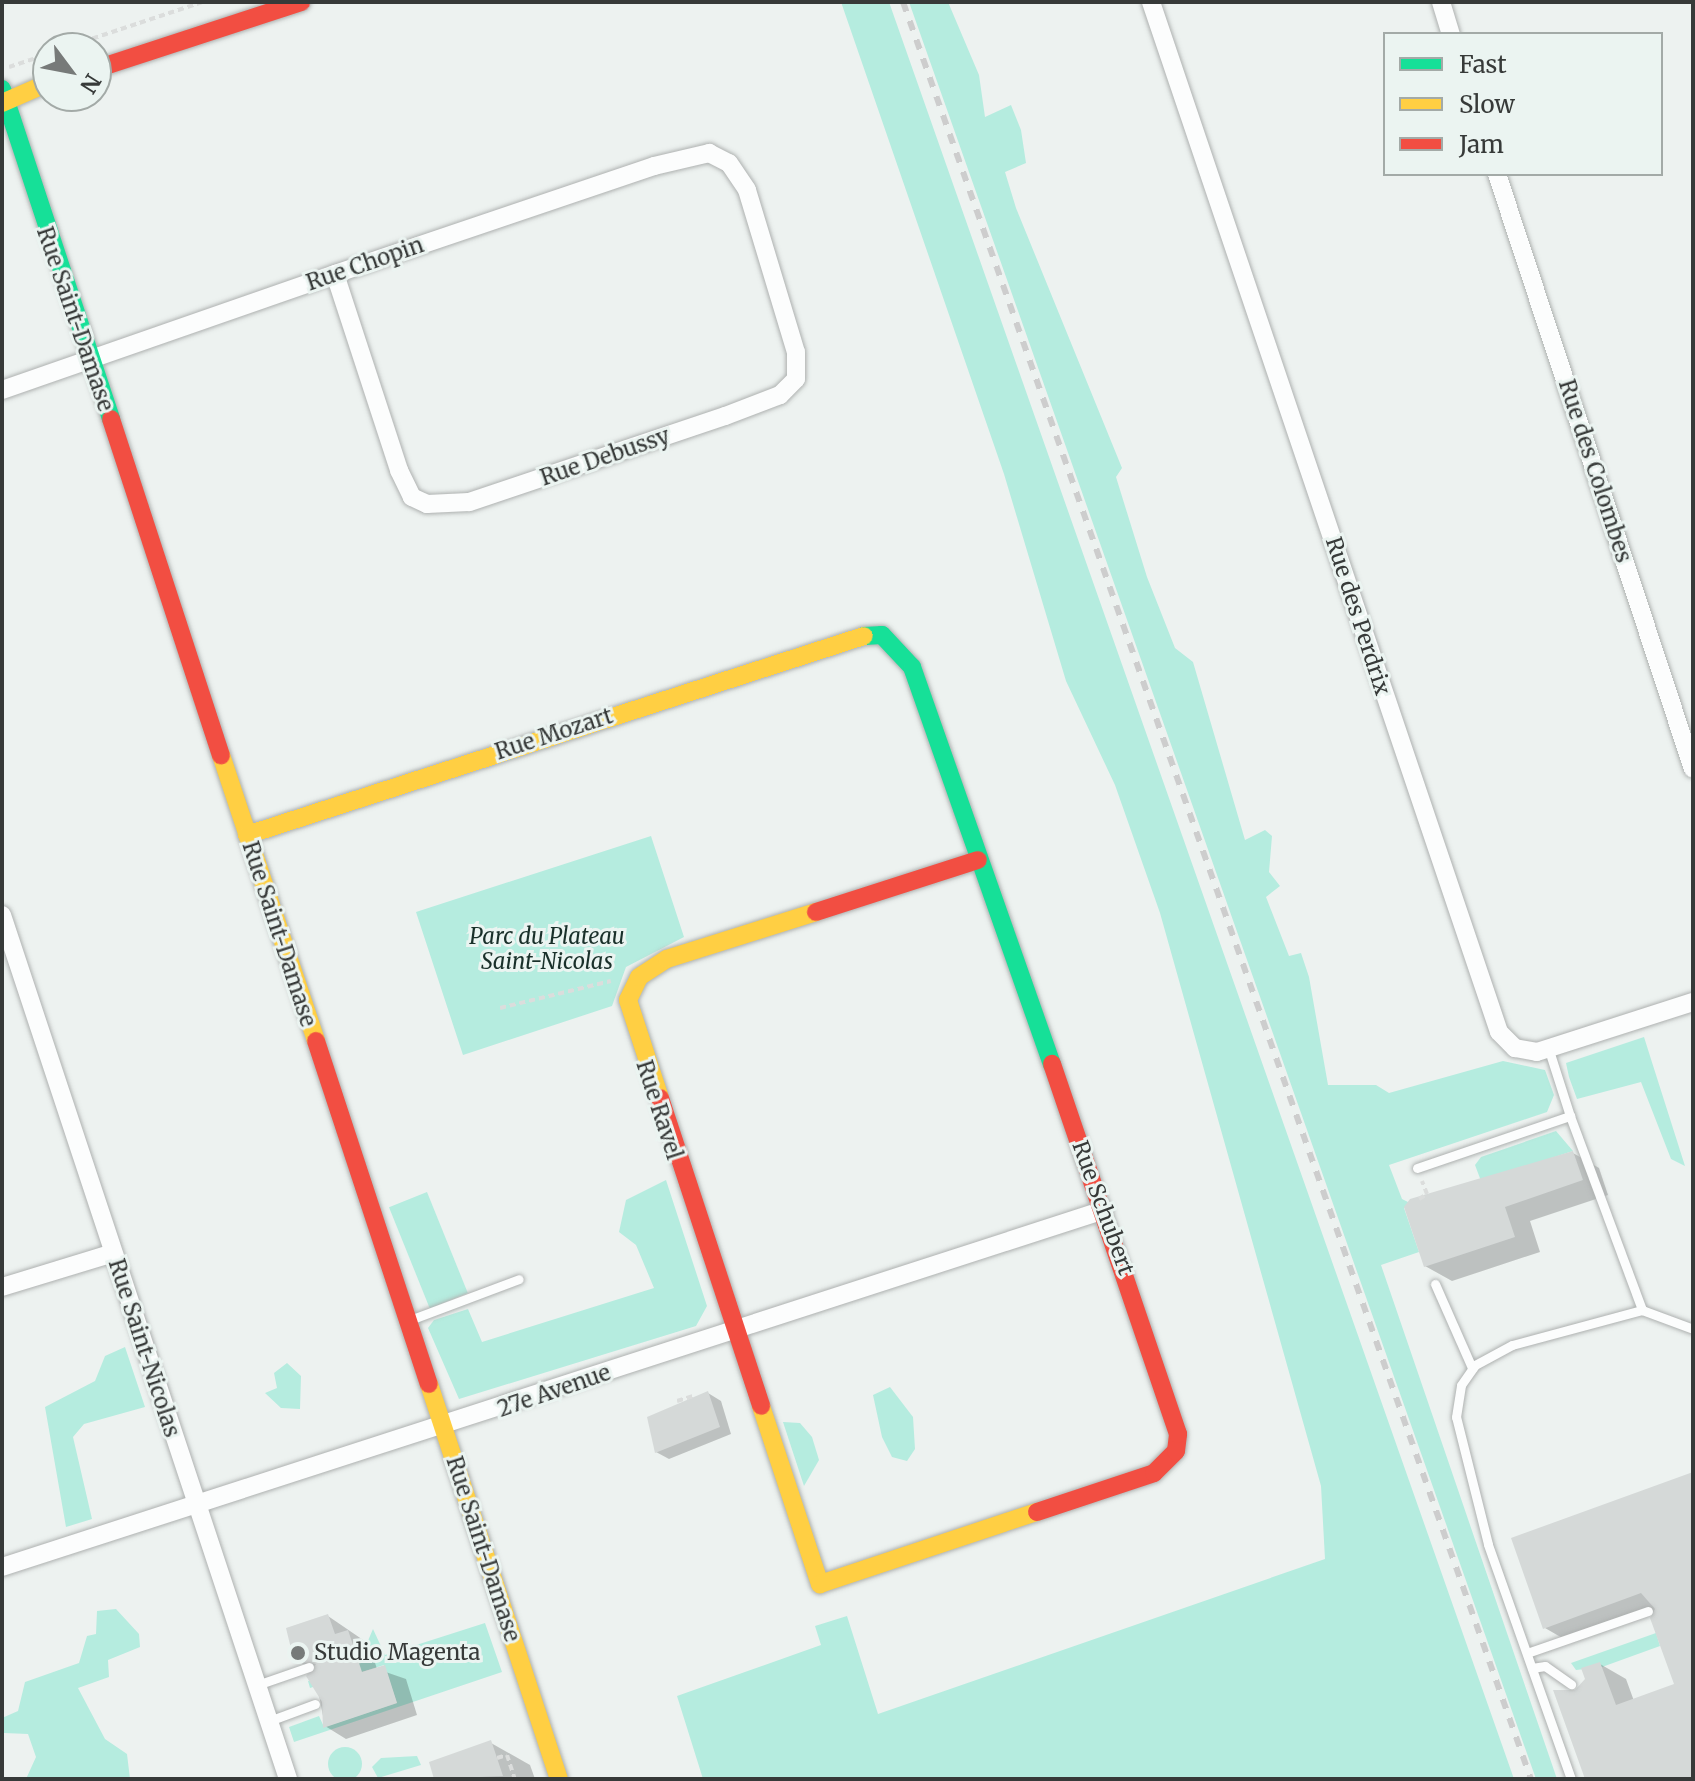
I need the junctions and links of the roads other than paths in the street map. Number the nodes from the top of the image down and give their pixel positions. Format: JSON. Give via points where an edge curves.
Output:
{"nodes":[{"id":1,"x":301,"y":2,"type":"edge"},
{"id":2,"x":1151,"y":2,"type":"edge"},
{"id":3,"x":1441,"y":2,"type":"edge"},
{"id":4,"x":1450,"y":32,"type":"edge"},
{"id":5,"x":112,"y":64,"type":"edge"},
{"id":6,"x":32,"y":88,"type":"edge"},
{"id":7,"x":3,"y":98,"type":"edge"},
{"id":8,"x":729,"y":163,"type":"joint"},
{"id":9,"x":1498,"y":176,"type":"edge"},
{"id":10,"x":335,"y":274,"type":"junction"},
{"id":11,"x":90,"y":361,"type":"junction"},
{"id":12,"x":2,"y":390,"type":"edge"},
{"id":13,"x":861,"y":634,"type":"joint"},
{"id":14,"x":1693,"y":769,"type":"edge"},
{"id":15,"x":247,"y":835,"type":"junction"},
{"id":16,"x":978,"y":860,"type":"junction"},
{"id":17,"x":2,"y":915,"type":"edge"},
{"id":18,"x":1693,"y":1002,"type":"edge"},
{"id":19,"x":1549,"y":1050,"type":"junction"},
{"id":20,"x":1570,"y":1116,"type":"junction"},
{"id":21,"x":1417,"y":1168,"type":"dead end"},
{"id":22,"x":1104,"y":1210,"type":"junction"},
{"id":23,"x":113,"y":1253,"type":"junction"},
{"id":24,"x":519,"y":1279,"type":"dead end"},
{"id":25,"x":1435,"y":1284,"type":"dead end"},
{"id":26,"x":2,"y":1287,"type":"edge"},
{"id":27,"x":1642,"y":1310,"type":"junction"},
{"id":28,"x":408,"y":1320,"type":"junction"},
{"id":29,"x":1693,"y":1329,"type":"edge"},
{"id":30,"x":733,"y":1333,"type":"junction"},
{"id":31,"x":1472,"y":1368,"type":"junction"},
{"id":32,"x":443,"y":1426,"type":"junction"},
{"id":33,"x":196,"y":1504,"type":"junction"},
{"id":34,"x":2,"y":1567,"type":"edge"},
{"id":35,"x":820,"y":1584,"type":"joint"},
{"id":36,"x":1648,"y":1611,"type":"dead end"},
{"id":37,"x":1527,"y":1653,"type":"junction"},
{"id":38,"x":309,"y":1667,"type":"dead end"},
{"id":39,"x":1532,"y":1668,"type":"junction"},
{"id":40,"x":1571,"y":1684,"type":"dead end"},
{"id":41,"x":257,"y":1685,"type":"junction"},
{"id":42,"x":315,"y":1704,"type":"dead end"},
{"id":43,"x":269,"y":1721,"type":"junction"},
{"id":44,"x":288,"y":1779,"type":"edge"},
{"id":45,"x":559,"y":1779,"type":"edge"},
{"id":46,"x":1571,"y":1779,"type":"edge"}],
"edges":[{"from":1,"to":5,"type":"street"},
{"from":2,"to":19,"type":"street","name":"Rue des Perdrix","via":[[1487,1004],[1507,1041],[1525,1051]]},
{"from":3,"to":4,"type":"street"},
{"from":6,"to":7,"type":"street"},
{"from":7,"to":11,"type":"street","name":"Rue Saint-Damase"},
{"from":8,"to":10,"type":"street","name":"Rue Chopin","via":[[709,153],[682,158]]},
{"from":8,"to":10,"type":"street","name":"Rue Debussy","via":[[751,203],[796,352],[796,379],[780,395],[739,411],[469,502],[437,507],[406,488]]},
{"from":9,"to":14,"type":"street","name":"Rue des Colombes"},
{"from":10,"to":11,"type":"street","name":"Rue Chopin"},
{"from":11,"to":12,"type":"street","name":"Rue Chopin"},
{"from":11,"to":15,"type":"street","name":"Rue Saint-Damase"},
{"from":13,"to":15,"type":"street","name":"Rue Mozart"},
{"from":13,"to":16,"type":"street","name":"Rue Schubert","via":[[889,637],[912,667]]},
{"from":15,"to":28,"type":"street","name":"Rue Saint-Damase"},
{"from":16,"to":22,"type":"street","name":"Rue Schubert"},
{"from":16,"to":30,"type":"street","name":"Rue Ravel","via":[[667,959],[631,988],[630,1023]]},
{"from":17,"to":23,"type":"street","name":"Rue Saint-Nicolas"},
{"from":18,"to":19,"type":"street","name":"Rue des Perdrix"},
{"from":19,"to":20,"type":"lane"},
{"from":20,"to":21,"type":"lane"},
{"from":20,"to":27,"type":"lane"},
{"from":22,"to":30,"type":"street","name":"27e Avenue"},
{"from":22,"to":35,"type":"street","name":"Rue Schubert","via":[[1176,1416],[1170,1459],[1154,1473]]},
{"from":23,"to":26,"type":"street"},
{"from":23,"to":33,"type":"street","name":"Rue Saint-Nicolas"},
{"from":24,"to":28,"type":"lane"},
{"from":25,"to":31,"type":"lane"},
{"from":27,"to":29,"type":"lane"},
{"from":27,"to":31,"type":"lane","via":[[1512,1345]]},
{"from":28,"to":32,"type":"street","name":"Rue Saint-Damase"},
{"from":30,"to":32,"type":"street","name":"27e Avenue"},
{"from":30,"to":35,"type":"street","name":"Rue Ravel"},
{"from":31,"to":37,"type":"lane","via":[[1456,1417],[1488,1544]]},
{"from":32,"to":33,"type":"street","name":"27e Avenue"},
{"from":32,"to":45,"type":"street","name":"Rue Saint-Damase"},
{"from":33,"to":34,"type":"street","name":"27e Avenue"},
{"from":33,"to":41,"type":"street","name":"Rue Saint-Nicolas"},
{"from":36,"to":37,"type":"lane"},
{"from":37,"to":39,"type":"lane"},
{"from":38,"to":41,"type":"lane"},
{"from":39,"to":40,"type":"lane","via":[[1545,1666]]},
{"from":39,"to":46,"type":"lane"},
{"from":41,"to":43,"type":"street","name":"Rue Saint-Nicolas"},
{"from":42,"to":43,"type":"lane"},
{"from":43,"to":44,"type":"street","name":"Rue Saint-Nicolas"}]}
